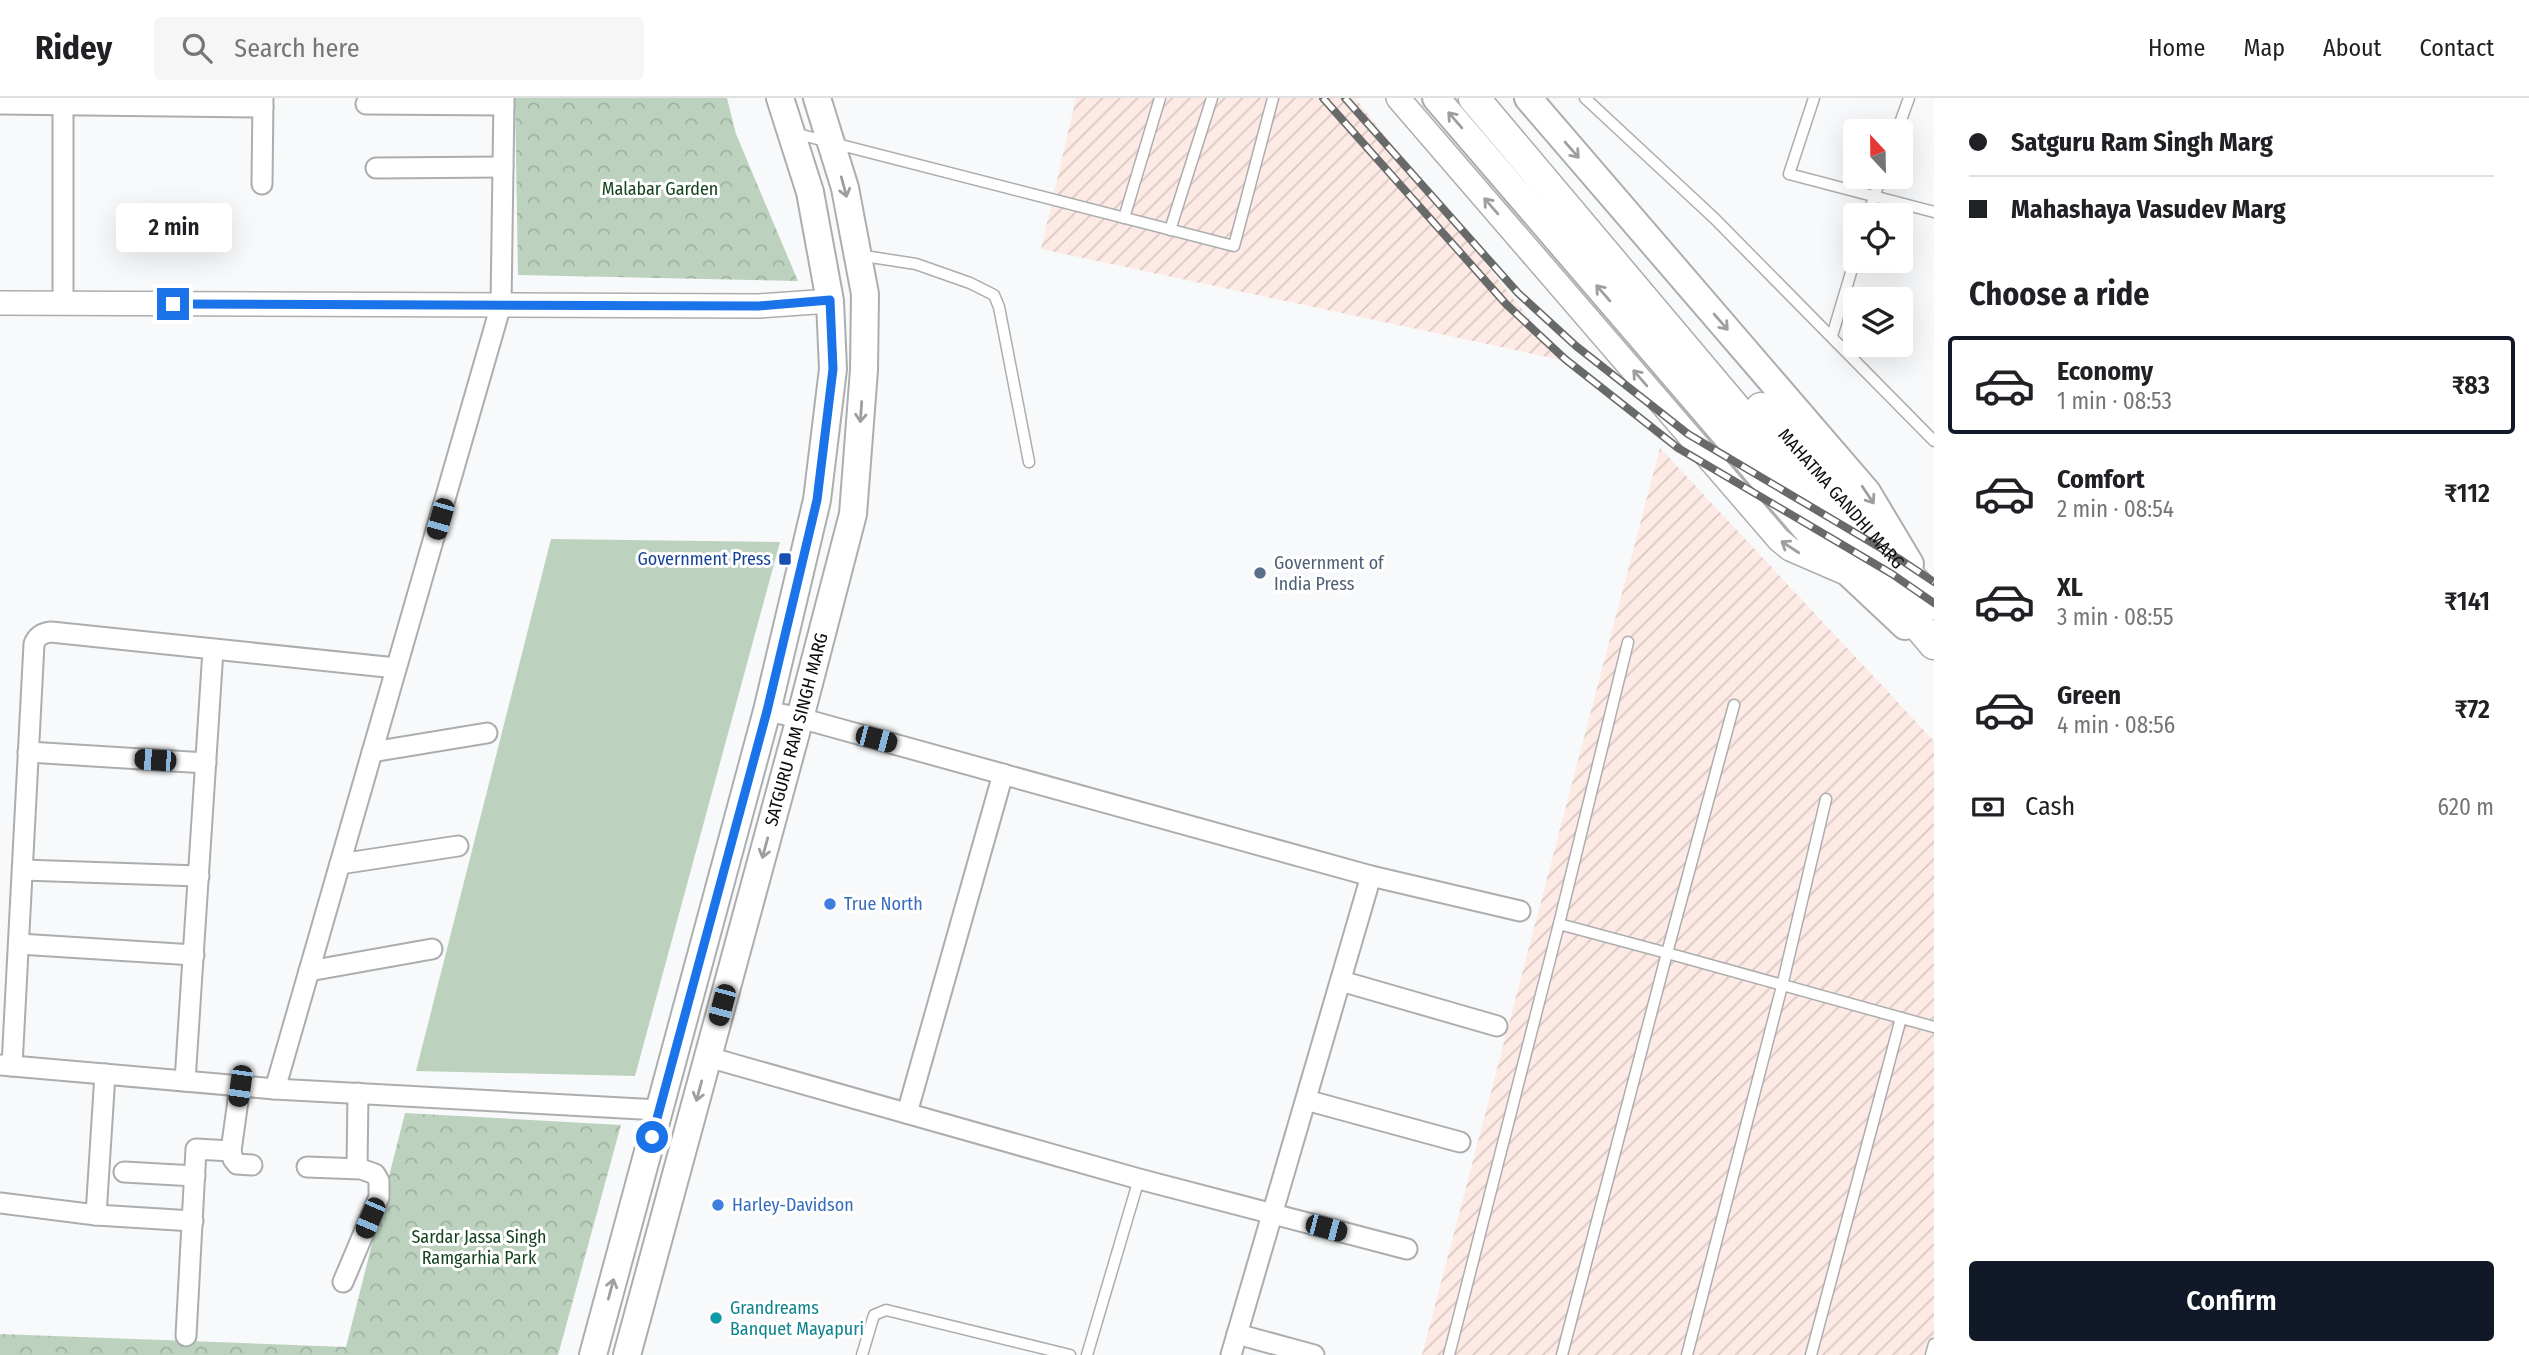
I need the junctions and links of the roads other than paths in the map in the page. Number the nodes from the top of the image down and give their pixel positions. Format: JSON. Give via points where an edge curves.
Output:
{"nodes":[{"id":1,"x":780,"y":98,"type":"edge"},
{"id":2,"x":817,"y":98,"type":"edge"},
{"id":3,"x":1160,"y":98,"type":"edge"},
{"id":4,"x":1212,"y":98,"type":"edge"},
{"id":5,"x":1273,"y":98,"type":"edge"},
{"id":6,"x":1398,"y":98,"type":"edge"},
{"id":7,"x":1436,"y":98,"type":"edge"},
{"id":8,"x":1474,"y":98,"type":"edge"},
{"id":9,"x":1492,"y":98,"type":"edge"},
{"id":10,"x":1528,"y":98,"type":"edge"},
{"id":11,"x":1585,"y":98,"type":"edge"},
{"id":12,"x":1814,"y":98,"type":"edge"},
{"id":13,"x":1909,"y":98,"type":"edge"},
{"id":14,"x":63,"y":102,"type":"edge"},
{"id":15,"x":504,"y":102,"type":"edge"},
{"id":16,"x":263,"y":103,"type":"edge"},
{"id":17,"x":0,"y":104,"type":"edge"},
{"id":18,"x":366,"y":104,"type":"dead end"},
{"id":19,"x":1901,"y":119,"type":"edge"},
{"id":20,"x":790,"y":132,"type":"junction"},
{"id":21,"x":829,"y":142,"type":"junction"},
{"id":22,"x":503,"y":167,"type":"junction"},
{"id":23,"x":376,"y":168,"type":"dead end"},
{"id":24,"x":262,"y":184,"type":"dead end"},
{"id":25,"x":1877,"y":189,"type":"edge"},
{"id":26,"x":1875,"y":195,"type":"junction"},
{"id":27,"x":1872,"y":203,"type":"edge"},
{"id":28,"x":1934,"y":212,"type":"edge"},
{"id":29,"x":1124,"y":218,"type":"junction"},
{"id":30,"x":1170,"y":230,"type":"junction"},
{"id":31,"x":858,"y":254,"type":"junction"},
{"id":32,"x":1851,"y":273,"type":"edge"},
{"id":33,"x":865,"y":294,"type":"junction"},
{"id":34,"x":830,"y":300,"type":"junction"},
{"id":35,"x":0,"y":303,"type":"edge"},
{"id":36,"x":63,"y":304,"type":"junction"},
{"id":37,"x":501,"y":305,"type":"junction"},
{"id":38,"x":1832,"y":336,"type":"junction"},
{"id":39,"x":1934,"y":441,"type":"edge"},
{"id":40,"x":1030,"y":462,"type":"dead end"},
{"id":41,"x":1805,"y":475,"type":"junction"},
{"id":42,"x":1852,"y":576,"type":"junction"},
{"id":43,"x":1933,"y":603,"type":"edge"},
{"id":44,"x":1628,"y":642,"type":"dead end"},
{"id":45,"x":1934,"y":643,"type":"edge"},
{"id":46,"x":213,"y":650,"type":"junction"},
{"id":47,"x":1934,"y":653,"type":"edge"},
{"id":48,"x":396,"y":668,"type":"junction"},
{"id":49,"x":1734,"y":705,"type":"dead end"},
{"id":50,"x":767,"y":711,"type":"junction"},
{"id":51,"x":800,"y":718,"type":"junction"},
{"id":52,"x":487,"y":733,"type":"dead end"},
{"id":53,"x":28,"y":752,"type":"junction"},
{"id":54,"x":372,"y":752,"type":"junction"},
{"id":55,"x":206,"y":763,"type":"junction"},
{"id":56,"x":1003,"y":774,"type":"junction"},
{"id":57,"x":1826,"y":799,"type":"dead end"},
{"id":58,"x":457,"y":846,"type":"dead end"},
{"id":59,"x":340,"y":864,"type":"junction"},
{"id":60,"x":23,"y":870,"type":"junction"},
{"id":61,"x":199,"y":876,"type":"junction"},
{"id":62,"x":1371,"y":876,"type":"junction"},
{"id":63,"x":1520,"y":911,"type":"dead end"},
{"id":64,"x":1559,"y":925,"type":"junction"},
{"id":65,"x":19,"y":944,"type":"junction"},
{"id":66,"x":432,"y":949,"type":"dead end"},
{"id":67,"x":1667,"y":953,"type":"junction"},
{"id":68,"x":194,"y":954,"type":"junction"},
{"id":69,"x":309,"y":971,"type":"junction"},
{"id":70,"x":1341,"y":981,"type":"junction"},
{"id":71,"x":1782,"y":986,"type":"junction"},
{"id":72,"x":1901,"y":1018,"type":"junction"},
{"id":73,"x":1497,"y":1026,"type":"dead end"},
{"id":74,"x":1934,"y":1027,"type":"edge"},
{"id":75,"x":708,"y":1057,"type":"junction"},
{"id":76,"x":6,"y":1065,"type":"edge"},
{"id":77,"x":105,"y":1074,"type":"junction"},
{"id":78,"x":185,"y":1081,"type":"junction"},
{"id":79,"x":240,"y":1086,"type":"junction"},
{"id":80,"x":275,"y":1089,"type":"junction"},
{"id":81,"x":358,"y":1093,"type":"junction"},
{"id":82,"x":1306,"y":1100,"type":"junction"},
{"id":83,"x":659,"y":1110,"type":"junction"},
{"id":84,"x":907,"y":1113,"type":"junction"},
{"id":85,"x":1460,"y":1142,"type":"dead end"},
{"id":86,"x":231,"y":1151,"type":"junction"},
{"id":87,"x":252,"y":1165,"type":"dead end"},
{"id":88,"x":307,"y":1167,"type":"dead end"},
{"id":89,"x":357,"y":1168,"type":"junction"},
{"id":90,"x":124,"y":1172,"type":"dead end"},
{"id":91,"x":195,"y":1177,"type":"junction"},
{"id":92,"x":1139,"y":1179,"type":"junction"},
{"id":93,"x":0,"y":1203,"type":"edge"},
{"id":94,"x":1273,"y":1214,"type":"junction"},
{"id":95,"x":96,"y":1215,"type":"junction"},
{"id":96,"x":192,"y":1221,"type":"junction"},
{"id":97,"x":1406,"y":1249,"type":"dead end"},
{"id":98,"x":343,"y":1282,"type":"dead end"},
{"id":99,"x":1237,"y":1335,"type":"junction"},
{"id":100,"x":186,"y":1336,"type":"dead end"},
{"id":101,"x":1934,"y":1344,"type":"edge"},
{"id":102,"x":593,"y":1355,"type":"edge"},
{"id":103,"x":627,"y":1355,"type":"edge"},
{"id":104,"x":862,"y":1355,"type":"edge"},
{"id":105,"x":1070,"y":1355,"type":"edge"},
{"id":106,"x":1087,"y":1355,"type":"edge"},
{"id":107,"x":1231,"y":1355,"type":"edge"},
{"id":108,"x":1314,"y":1355,"type":"edge"},
{"id":109,"x":1449,"y":1355,"type":"edge"},
{"id":110,"x":1562,"y":1355,"type":"edge"},
{"id":111,"x":1687,"y":1355,"type":"edge"},
{"id":112,"x":1811,"y":1355,"type":"edge"},
{"id":113,"x":1931,"y":1355,"type":"edge"}],
"edges":[{"from":1,"to":20,"type":"main road","name":"SATGURU RAM SINGH MARG"},
{"from":2,"to":21,"type":"main road","name":"SATGURU RAM SINGH MARG"},
{"from":3,"to":29,"type":"lane"},
{"from":4,"to":30,"type":"lane"},
{"from":5,"to":30,"type":"lane","via":[[1234,246]]},
{"from":42,"to":6,"type":"street","one_way":true,"via":[[1779,540]]},
{"from":42,"to":7,"type":"main road","one_way":true,"via":[[1823,549]]},
{"from":8,"to":41,"type":"main road","name":"MAHATMA GANDHI MARG"},
{"from":9,"to":41,"type":"main road","name":"MAHATMA GANDHI MARG"},
{"from":10,"to":43,"type":"main road","name":"MAHATMA GANDHI MARG","one_way":true,"via":[[1867,492]]},
{"from":11,"to":38,"type":"lane"},
{"from":12,"to":26,"type":"lane","via":[[1788,174]]},
{"from":13,"to":19,"type":"lane"},
{"from":14,"to":16,"type":"street"},
{"from":14,"to":17,"type":"street"},
{"from":14,"to":36,"type":"street"},
{"from":15,"to":18,"type":"street"},
{"from":15,"to":22,"type":"street"},
{"from":16,"to":24,"type":"street"},
{"from":20,"to":21,"type":"lane"},
{"from":20,"to":34,"type":"main road","name":"SATGURU RAM SINGH MARG","via":[[810,191]]},
{"from":21,"to":29,"type":"lane"},
{"from":21,"to":31,"type":"main road","name":"SATGURU RAM SINGH MARG","one_way":true,"via":[[845,188]]},
{"from":22,"to":23,"type":"street"},
{"from":22,"to":37,"type":"street"},
{"from":25,"to":26,"type":"lane"},
{"from":26,"to":27,"type":"lane"},
{"from":26,"to":28,"type":"lane"},
{"from":29,"to":30,"type":"lane"},
{"from":31,"to":33,"type":"main road","name":"SATGURU RAM SINGH MARG"},
{"from":31,"to":40,"type":"lane","via":[[916,264],[994,295]]},
{"from":32,"to":38,"type":"lane"},
{"from":33,"to":34,"type":"main road"},
{"from":33,"to":51,"type":"main road","name":"SATGURU RAM SINGH MARG","one_way":true,"via":[[853,514]]},
{"from":34,"to":37,"type":"street","via":[[759,306]]},
{"from":34,"to":50,"type":"main road","name":"SATGURU RAM SINGH MARG","via":[[833,369],[817,500]]},
{"from":35,"to":36,"type":"street"},
{"from":36,"to":37,"type":"street"},
{"from":37,"to":48,"type":"street"},
{"from":38,"to":39,"type":"lane"},
{"from":41,"to":43,"type":"main road","name":"MAHATMA GANDHI MARG"},
{"from":41,"to":45,"type":"main road","name":"MAHATMA GANDHI MARG"},
{"from":42,"to":47,"type":"main road"},
{"from":44,"to":64,"type":"lane"},
{"from":46,"to":48,"type":"street"},
{"from":46,"to":53,"type":"street","via":[[43,633],[34,644]]},
{"from":46,"to":55,"type":"street"},
{"from":48,"to":54,"type":"street"},
{"from":49,"to":67,"type":"lane"},
{"from":50,"to":51,"type":"street"},
{"from":50,"to":83,"type":"main road","name":"SATGURU RAM SINGH MARG"},
{"from":51,"to":56,"type":"street"},
{"from":51,"to":75,"type":"main road","name":"SATGURU RAM SINGH MARG","one_way":true},
{"from":52,"to":54,"type":"street"},
{"from":53,"to":55,"type":"street"},
{"from":53,"to":60,"type":"street"},
{"from":54,"to":59,"type":"street"},
{"from":55,"to":61,"type":"street"},
{"from":56,"to":62,"type":"street"},
{"from":56,"to":84,"type":"street"},
{"from":57,"to":71,"type":"lane"},
{"from":58,"to":59,"type":"street"},
{"from":59,"to":69,"type":"street"},
{"from":60,"to":61,"type":"street"},
{"from":60,"to":65,"type":"street"},
{"from":61,"to":68,"type":"street"},
{"from":62,"to":63,"type":"street"},
{"from":62,"to":70,"type":"street"},
{"from":64,"to":67,"type":"lane"},
{"from":64,"to":109,"type":"lane"},
{"from":65,"to":68,"type":"street"},
{"from":65,"to":76,"type":"street"},
{"from":66,"to":69,"type":"street"},
{"from":67,"to":71,"type":"lane"},
{"from":67,"to":110,"type":"lane"},
{"from":68,"to":78,"type":"street"},
{"from":69,"to":80,"type":"street"},
{"from":70,"to":73,"type":"street"},
{"from":70,"to":82,"type":"street"},
{"from":71,"to":72,"type":"lane"},
{"from":71,"to":111,"type":"lane"},
{"from":72,"to":74,"type":"lane"},
{"from":72,"to":112,"type":"lane"},
{"from":75,"to":84,"type":"street"},
{"from":75,"to":103,"type":"main road","name":"SATGURU RAM SINGH MARG","one_way":true},
{"from":76,"to":77,"type":"street"},
{"from":77,"to":78,"type":"street"},
{"from":77,"to":95,"type":"street"},
{"from":78,"to":79,"type":"street"},
{"from":79,"to":80,"type":"street"},
{"from":79,"to":86,"type":"street"},
{"from":80,"to":81,"type":"street"},
{"from":81,"to":83,"type":"street"},
{"from":81,"to":89,"type":"street"},
{"from":82,"to":85,"type":"street"},
{"from":82,"to":94,"type":"street"},
{"from":102,"to":83,"type":"main road","name":"SATGURU RAM SINGH MARG","one_way":true},
{"from":84,"to":92,"type":"street"},
{"from":86,"to":87,"type":"street","via":[[237,1164]]},
{"from":86,"to":91,"type":"street","via":[[196,1149]]},
{"from":88,"to":89,"type":"street"},
{"from":89,"to":98,"type":"street","via":[[375,1174],[380,1189]]},
{"from":90,"to":91,"type":"street"},
{"from":91,"to":96,"type":"street"},
{"from":92,"to":94,"type":"street"},
{"from":92,"to":106,"type":"lane"},
{"from":93,"to":95,"type":"street"},
{"from":94,"to":97,"type":"street"},
{"from":94,"to":99,"type":"street"},
{"from":95,"to":96,"type":"street"},
{"from":96,"to":100,"type":"street"},
{"from":99,"to":107,"type":"street"},
{"from":99,"to":108,"type":"street"},
{"from":101,"to":113,"type":"lane"},
{"from":104,"to":105,"type":"lane","via":[[874,1315],[886,1310]]}]}
